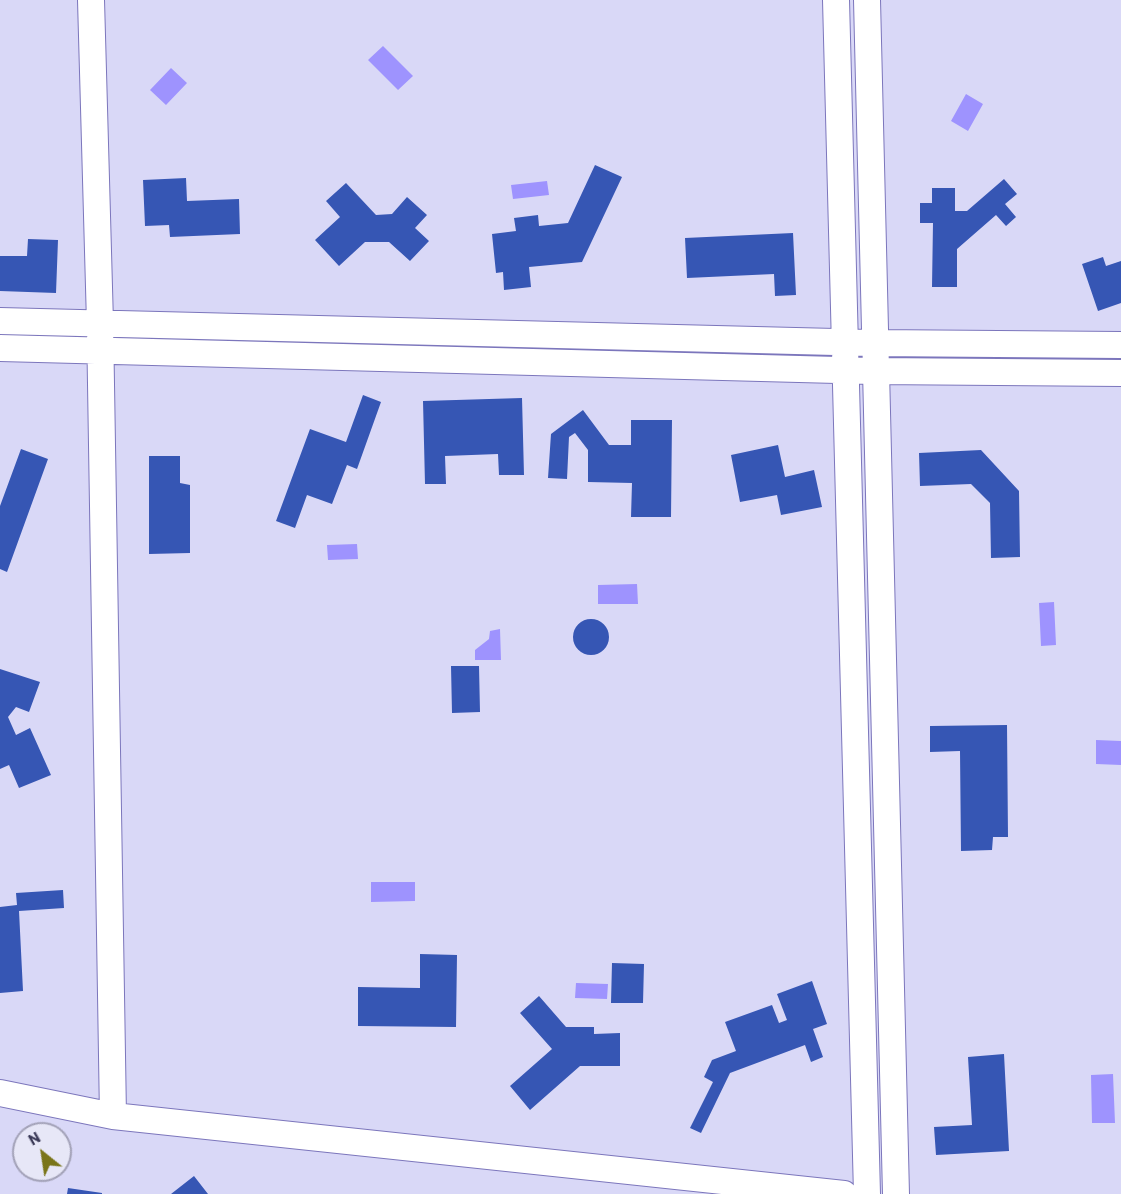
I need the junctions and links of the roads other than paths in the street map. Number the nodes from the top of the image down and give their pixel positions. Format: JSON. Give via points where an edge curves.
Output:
{"nodes":[{"id":1,"x":91,"y":0,"type":"edge"},
{"id":2,"x":836,"y":0,"type":"edge"},
{"id":3,"x":867,"y":0,"type":"edge"},
{"id":4,"x":0,"y":321,"type":"edge"},
{"id":5,"x":100,"y":323,"type":"junction"},
{"id":6,"x":844,"y":342,"type":"junction"},
{"id":7,"x":875,"y":343,"type":"junction"},
{"id":8,"x":1121,"y":345,"type":"edge"},
{"id":9,"x":0,"y":348,"type":"edge"},
{"id":10,"x":100,"y":351,"type":"junction"},
{"id":11,"x":844,"y":370,"type":"junction"},
{"id":12,"x":875,"y":371,"type":"junction"},
{"id":13,"x":1121,"y":373,"type":"edge"},
{"id":14,"x":0,"y":1093,"type":"edge"},
{"id":15,"x":113,"y":1116,"type":"junction"},
{"id":16,"x":844,"y":1194,"type":"edge"},
{"id":17,"x":867,"y":1194,"type":"edge"},
{"id":18,"x":896,"y":1194,"type":"edge"}],
"edges":[{"from":1,"to":5,"type":"street"},
{"from":2,"to":6,"type":"street"},
{"from":3,"to":7,"type":"street"},
{"from":4,"to":5,"type":"street"},
{"from":5,"to":6,"type":"street"},
{"from":5,"to":10,"type":"street"},
{"from":6,"to":7,"type":"street"},
{"from":6,"to":11,"type":"street"},
{"from":7,"to":8,"type":"street"},
{"from":7,"to":12,"type":"street"},
{"from":9,"to":10,"type":"street"},
{"from":10,"to":11,"type":"street"},
{"from":10,"to":15,"type":"street"},
{"from":11,"to":12,"type":"street"},
{"from":11,"to":17,"type":"street"},
{"from":12,"to":13,"type":"street"},
{"from":12,"to":18,"type":"street"},
{"from":14,"to":15,"type":"street"},
{"from":15,"to":16,"type":"street"}]}
